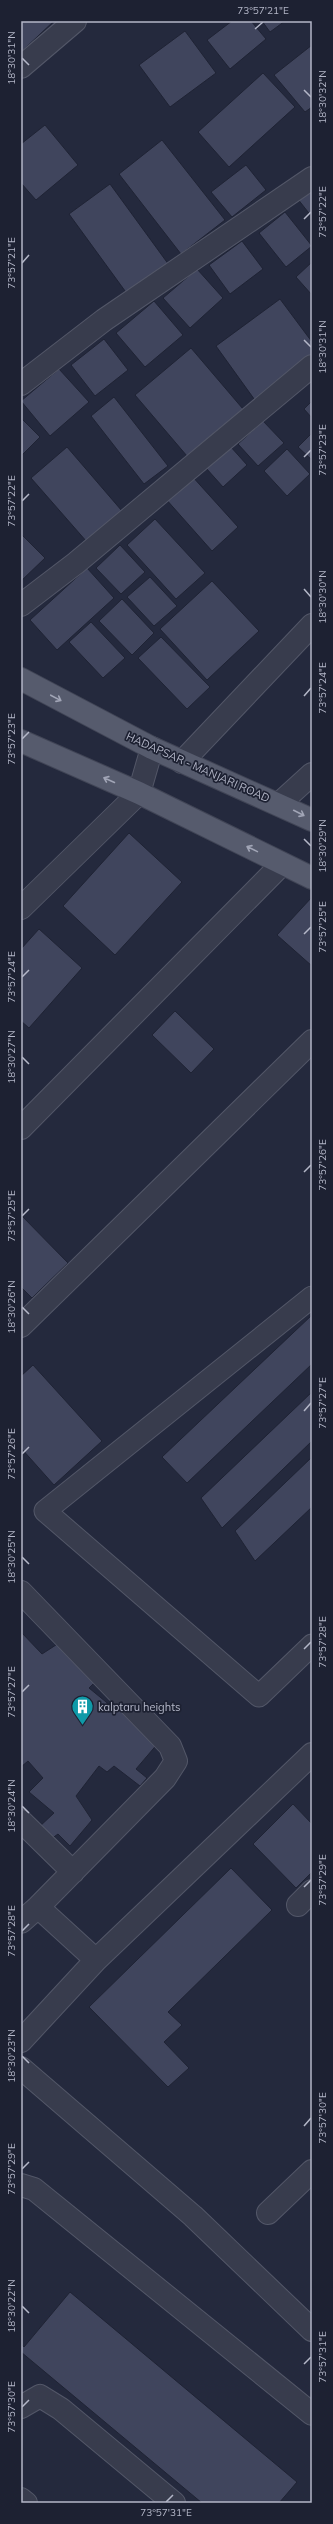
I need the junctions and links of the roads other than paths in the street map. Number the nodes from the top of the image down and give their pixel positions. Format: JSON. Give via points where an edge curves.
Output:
{"nodes":[{"id":1,"x":75,"y":21,"type":"edge"},
{"id":2,"x":21,"y":67,"type":"edge"},
{"id":3,"x":312,"y":178,"type":"edge"},
{"id":4,"x":312,"y":366,"type":"edge"},
{"id":5,"x":21,"y":384,"type":"edge"},
{"id":6,"x":21,"y":605,"type":"edge"},
{"id":7,"x":312,"y":625,"type":"edge"},
{"id":8,"x":21,"y":680,"type":"edge"},
{"id":9,"x":21,"y":741,"type":"edge"},
{"id":10,"x":152,"y":748,"type":"junction"},
{"id":11,"x":182,"y":762,"type":"junction"},
{"id":12,"x":312,"y":774,"type":"edge"},
{"id":13,"x":139,"y":793,"type":"junction"},
{"id":14,"x":279,"y":804,"type":"junction"},
{"id":15,"x":312,"y":820,"type":"edge"},
{"id":16,"x":282,"y":864,"type":"junction"},
{"id":17,"x":312,"y":878,"type":"edge"},
{"id":18,"x":21,"y":908,"type":"edge"},
{"id":19,"x":312,"y":1041,"type":"edge"},
{"id":20,"x":21,"y":1128,"type":"edge"},
{"id":21,"x":312,"y":1297,"type":"edge"},
{"id":22,"x":21,"y":1326,"type":"edge"},
{"id":23,"x":21,"y":1592,"type":"edge"},
{"id":24,"x":312,"y":1645,"type":"edge"},
{"id":25,"x":312,"y":1754,"type":"edge"},
{"id":26,"x":21,"y":1821,"type":"edge"},
{"id":27,"x":72,"y":1872,"type":"junction"},
{"id":28,"x":26,"y":1917,"type":"edge"},
{"id":29,"x":96,"y":1960,"type":"junction"},
{"id":30,"x":21,"y":2042,"type":"edge"},
{"id":31,"x":21,"y":2068,"type":"edge"},
{"id":32,"x":312,"y":2171,"type":"edge"},
{"id":33,"x":21,"y":2185,"type":"edge"},
{"id":34,"x":268,"y":2213,"type":"dead end"},
{"id":35,"x":312,"y":2330,"type":"edge"},
{"id":36,"x":21,"y":2407,"type":"edge"},
{"id":37,"x":312,"y":2414,"type":"edge"},
{"id":38,"x":21,"y":2499,"type":"edge"},
{"id":39,"x":26,"y":2503,"type":"edge"},
{"id":40,"x":174,"y":2503,"type":"edge"}],
"edges":[{"from":1,"to":2,"type":"street"},
{"from":3,"to":5,"type":"street","via":[[104,320]]},
{"from":4,"to":6,"type":"street","via":[[76,563]]},
{"from":7,"to":11,"type":"street"},
{"from":8,"to":10,"type":"main road","name":"HADAPSAR - MANJARI ROAD","one_way":true},
{"from":13,"to":9,"type":"main road","one_way":true},
{"from":10,"to":11,"type":"main road","name":"HADAPSAR - MANJARI ROAD"},
{"from":10,"to":13,"type":"street"},
{"from":11,"to":14,"type":"main road","name":"HADAPSAR - MANJARI ROAD"},
{"from":12,"to":14,"type":"street"},
{"from":16,"to":13,"type":"main road","one_way":true},
{"from":13,"to":18,"type":"street"},
{"from":14,"to":15,"type":"main road","name":"HADAPSAR - MANJARI ROAD","one_way":true},
{"from":16,"to":17,"type":"main road"},
{"from":16,"to":20,"type":"street"},
{"from":19,"to":22,"type":"street"},
{"from":21,"to":24,"type":"lane","via":[[45,1511],[259,1696]]},
{"from":23,"to":27,"type":"street","via":[[170,1746],[176,1761],[165,1778]]},
{"from":25,"to":29,"type":"street"},
{"from":26,"to":27,"type":"street"},
{"from":27,"to":28,"type":"street"},
{"from":28,"to":29,"type":"street"},
{"from":29,"to":30,"type":"street"},
{"from":31,"to":35,"type":"street","via":[[193,2216]]},
{"from":32,"to":34,"type":"street"},
{"from":33,"to":37,"type":"street","via":[[34,2189]]},
{"from":36,"to":40,"type":"street","via":[[40,2396],[61,2409]]},
{"from":38,"to":39,"type":"street"}]}
